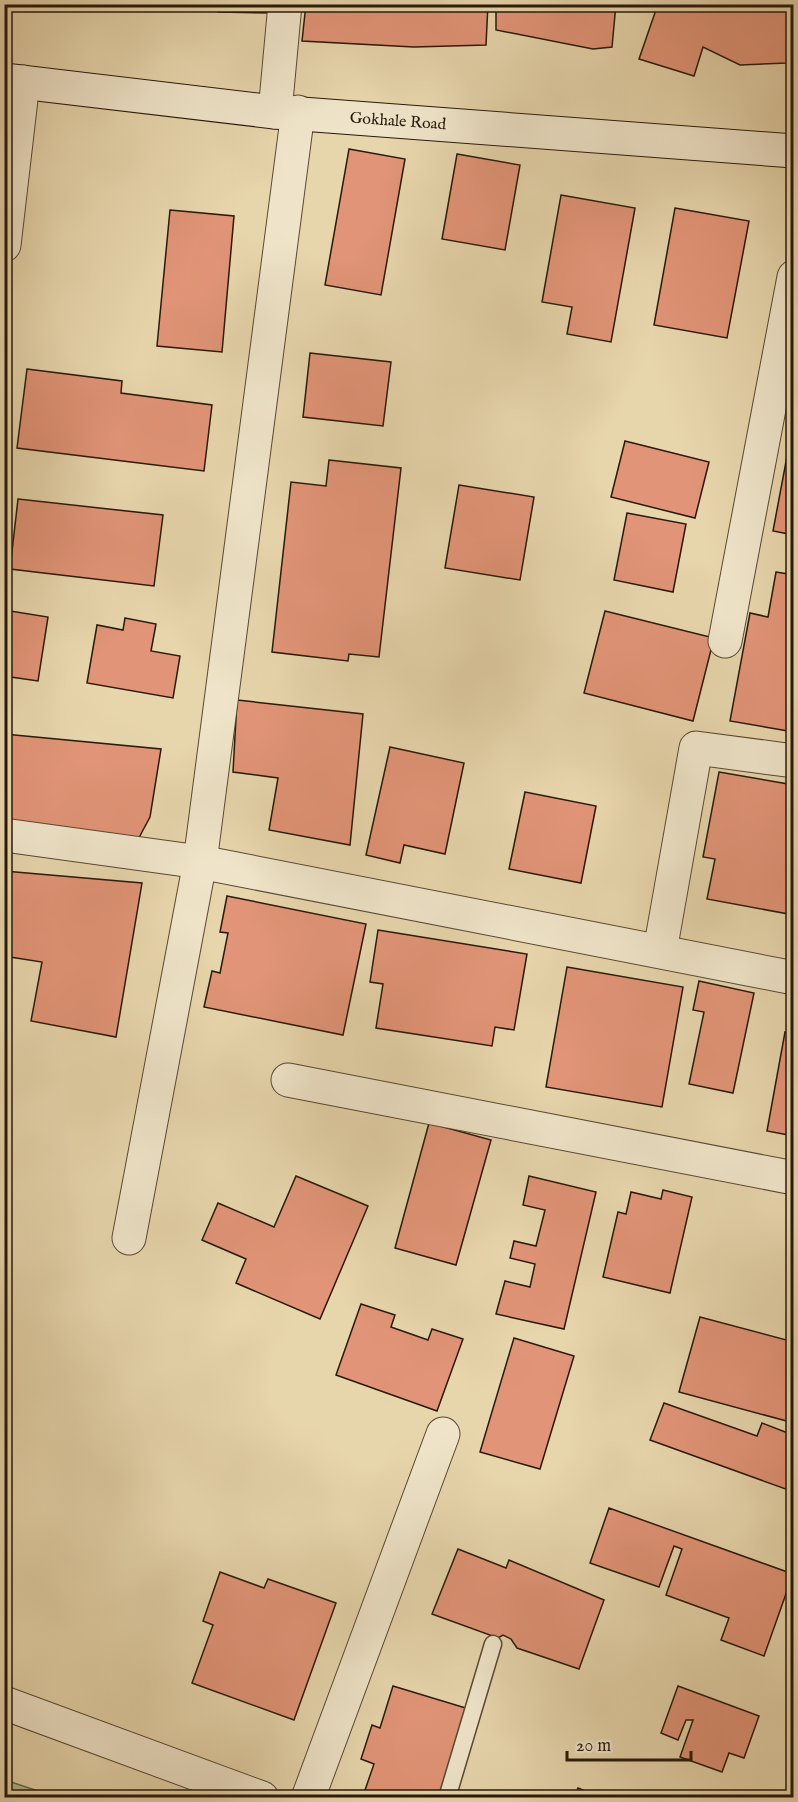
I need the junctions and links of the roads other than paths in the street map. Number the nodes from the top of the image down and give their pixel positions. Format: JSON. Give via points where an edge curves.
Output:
{"nodes":[{"id":1,"x":285,"y":4,"type":"edge"},
{"id":2,"x":14,"y":81,"type":"edge"},
{"id":3,"x":287,"y":112,"type":"junction"},
{"id":4,"x":794,"y":151,"type":"edge"},
{"id":5,"x":4,"y":245,"type":"edge"},
{"id":6,"x":794,"y":277,"type":"edge"},
{"id":7,"x":725,"y":641,"type":"dead end"},
{"id":8,"x":794,"y":761,"type":"edge"},
{"id":9,"x":4,"y":836,"type":"edge"},
{"id":10,"x":200,"y":862,"type":"junction"},
{"id":11,"x":660,"y":951,"type":"junction"},
{"id":12,"x":794,"y":978,"type":"edge"},
{"id":13,"x":288,"y":1080,"type":"dead end"},
{"id":14,"x":794,"y":1178,"type":"edge"},
{"id":15,"x":129,"y":1238,"type":"dead end"},
{"id":16,"x":443,"y":1434,"type":"dead end"},
{"id":17,"x":493,"y":1644,"type":"dead end"},
{"id":18,"x":4,"y":1703,"type":"edge"},
{"id":19,"x":259,"y":1797,"type":"edge"},
{"id":20,"x":308,"y":1797,"type":"edge"},
{"id":21,"x":447,"y":1797,"type":"edge"}],
"edges":[{"from":1,"to":3,"type":"street"},
{"from":2,"to":3,"type":"street","name":"Gokhale Road"},
{"from":2,"to":5,"type":"street"},
{"from":3,"to":4,"type":"street","name":"Gokhale Road"},
{"from":3,"to":10,"type":"street"},
{"from":6,"to":7,"type":"street"},
{"from":8,"to":11,"type":"street","via":[[696,748]]},
{"from":9,"to":10,"type":"street"},
{"from":10,"to":11,"type":"street"},
{"from":10,"to":15,"type":"street"},
{"from":11,"to":12,"type":"street"},
{"from":13,"to":14,"type":"street"},
{"from":16,"to":20,"type":"street"},
{"from":17,"to":21,"type":"lane"},
{"from":18,"to":19,"type":"street"}]}
